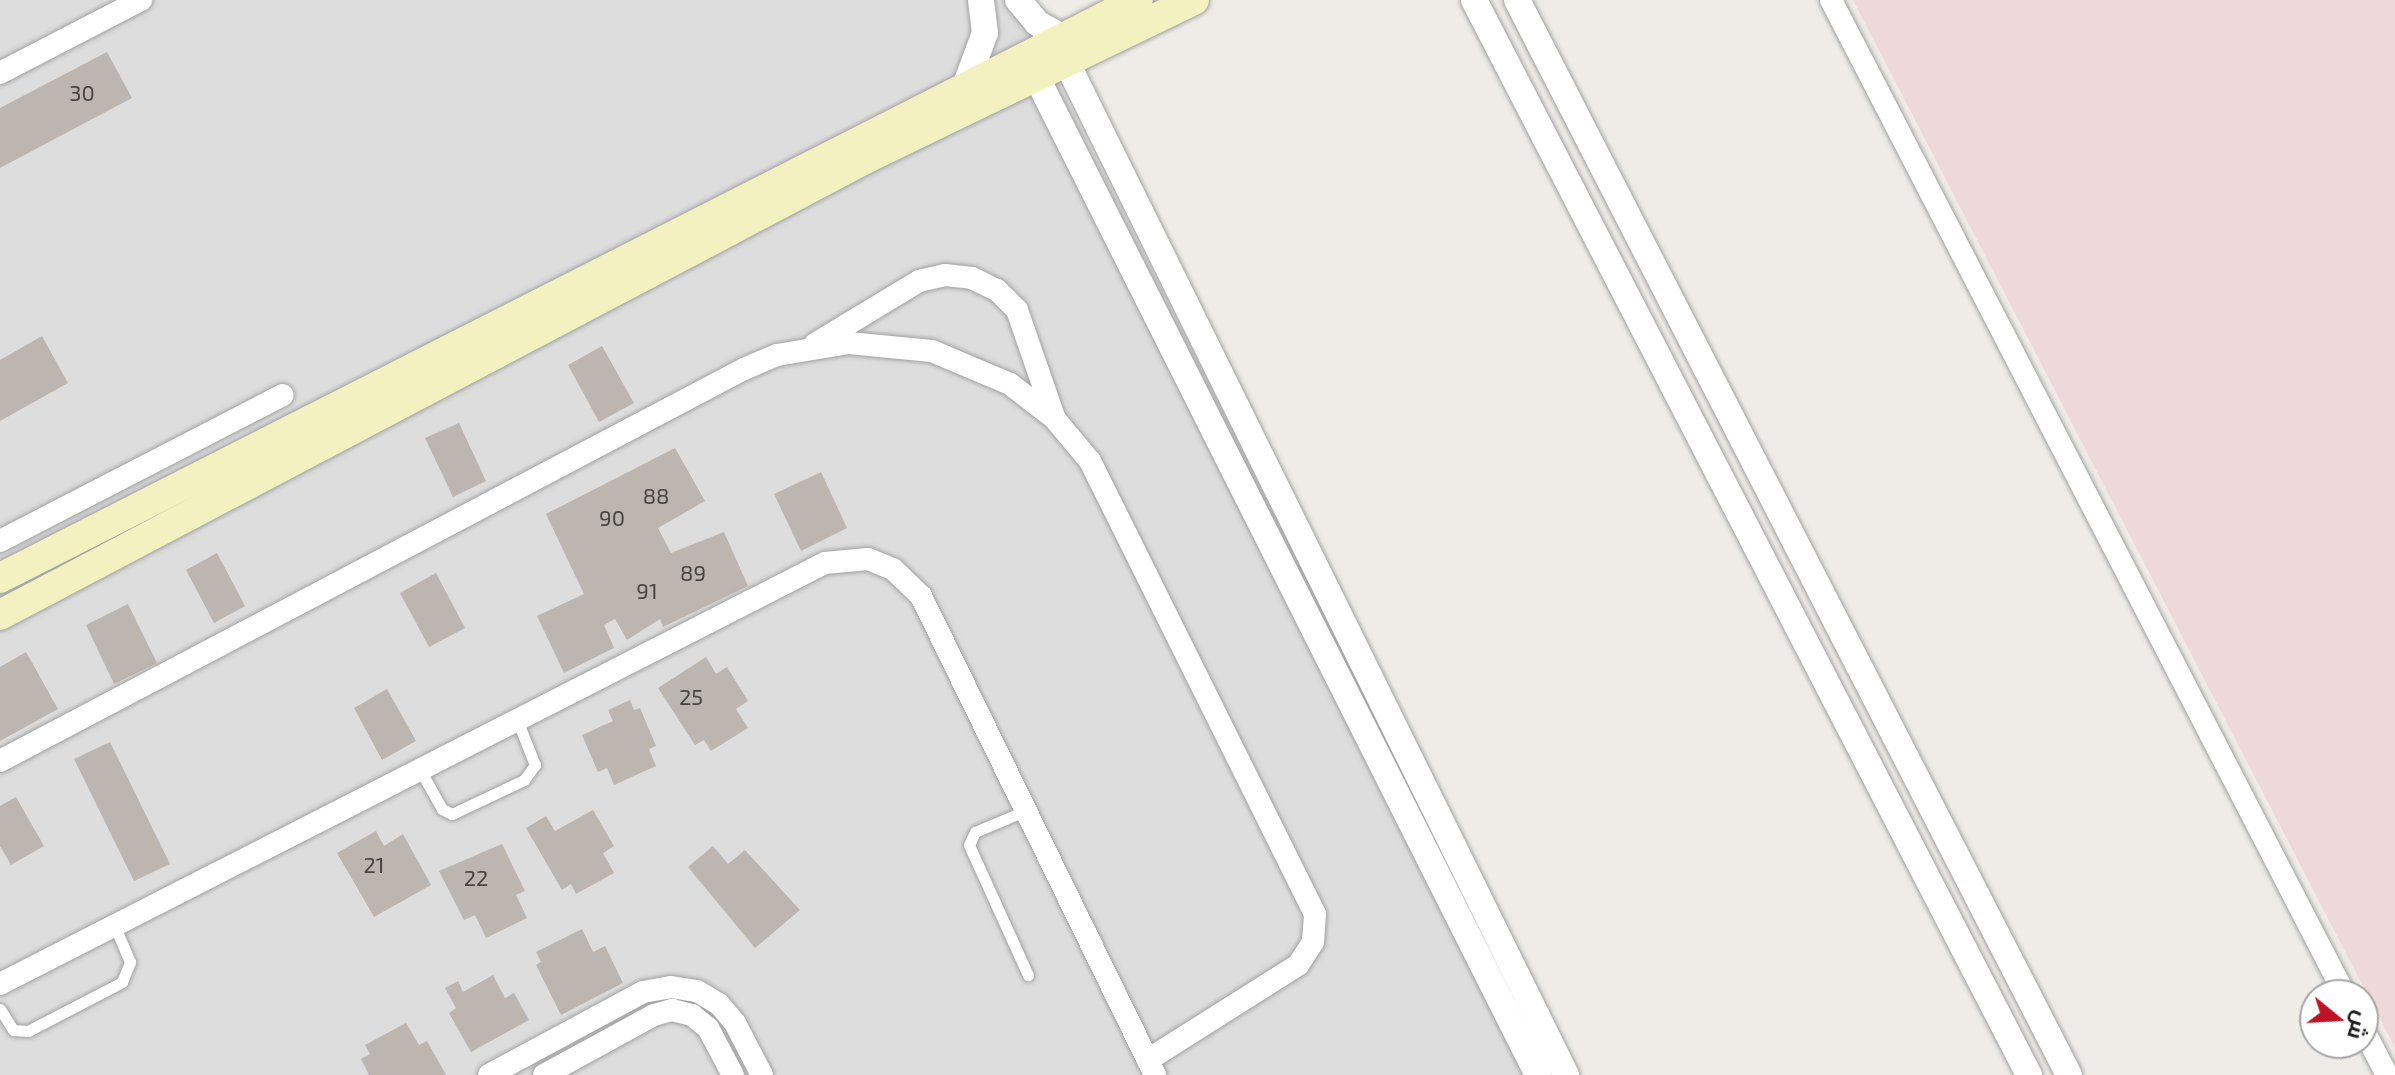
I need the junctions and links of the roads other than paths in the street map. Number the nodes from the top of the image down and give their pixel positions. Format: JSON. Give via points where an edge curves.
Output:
{"nodes":[{"id":1,"x":141,"y":0,"type":"edge"},
{"id":2,"x":982,"y":0,"type":"edge"},
{"id":3,"x":1018,"y":0,"type":"edge"},
{"id":4,"x":1138,"y":0,"type":"edge"},
{"id":5,"x":1194,"y":0,"type":"edge"},
{"id":6,"x":1474,"y":0,"type":"edge"},
{"id":7,"x":1517,"y":0,"type":"edge"},
{"id":8,"x":1831,"y":0,"type":"edge"},
{"id":9,"x":1536,"y":38,"type":"junction"},
{"id":10,"x":1064,"y":48,"type":"junction"},
{"id":11,"x":1502,"y":54,"type":"junction"},
{"id":12,"x":0,"y":73,"type":"edge"},
{"id":13,"x":1035,"y":74,"type":"junction"},
{"id":14,"x":966,"y":84,"type":"junction"},
{"id":15,"x":862,"y":148,"type":"junction"},
{"id":16,"x":808,"y":349,"type":"junction"},
{"id":17,"x":283,"y":395,"type":"dead end"},
{"id":18,"x":1054,"y":418,"type":"junction"},
{"id":19,"x":0,"y":541,"type":"edge"},
{"id":20,"x":0,"y":578,"type":"edge"},
{"id":21,"x":0,"y":615,"type":"edge"},
{"id":22,"x":516,"y":716,"type":"junction"},
{"id":23,"x":0,"y":761,"type":"edge"},
{"id":24,"x":418,"y":767,"type":"junction"},
{"id":25,"x":1913,"y":771,"type":"junction"},
{"id":26,"x":1882,"y":788,"type":"junction"},
{"id":27,"x":1028,"y":810,"type":"junction"},
{"id":28,"x":115,"y":926,"type":"junction"},
{"id":29,"x":1028,"y":975,"type":"dead end"},
{"id":30,"x":2337,"y":979,"type":"edge"},
{"id":31,"x":0,"y":984,"type":"edge"},
{"id":32,"x":0,"y":1009,"type":"edge"},
{"id":33,"x":1151,"y":1067,"type":"edge"},
{"id":34,"x":489,"y":1075,"type":"edge"},
{"id":35,"x":544,"y":1075,"type":"edge"},
{"id":36,"x":733,"y":1075,"type":"edge"},
{"id":37,"x":762,"y":1075,"type":"edge"},
{"id":38,"x":1538,"y":1075,"type":"edge"},
{"id":39,"x":1566,"y":1075,"type":"edge"},
{"id":40,"x":2029,"y":1075,"type":"edge"},
{"id":41,"x":2069,"y":1075,"type":"edge"}],
"edges":[{"from":1,"to":12,"type":"street"},
{"from":2,"to":14,"type":"street","via":[[985,33]]},
{"from":3,"to":10,"type":"street"},
{"from":4,"to":10,"type":"main road"},
{"from":5,"to":10,"type":"main road"},
{"from":6,"to":11,"type":"street"},
{"from":7,"to":9,"type":"street"},
{"from":8,"to":30,"type":"street"},
{"from":9,"to":11,"type":"street"},
{"from":9,"to":25,"type":"street"},
{"from":10,"to":13,"type":"main road"},
{"from":10,"to":14,"type":"main road"},
{"from":10,"to":39,"type":"street"},
{"from":11,"to":26,"type":"street"},
{"from":13,"to":15,"type":"main road"},
{"from":13,"to":38,"type":"street"},
{"from":14,"to":15,"type":"main road"},
{"from":15,"to":20,"type":"main road"},
{"from":15,"to":21,"type":"main road"},
{"from":16,"to":18,"type":"street","via":[[877,343],[932,351],[985,371]]},
{"from":16,"to":18,"type":"street","via":[[919,281],[945,275],[972,278],[997,290],[1017,310]]},
{"from":16,"to":23,"type":"street","via":[[744,369]]},
{"from":17,"to":19,"type":"street"},
{"from":18,"to":33,"type":"street","via":[[1107,489],[1315,914],[1313,942],[1298,965]]},
{"from":22,"to":24,"type":"street"},
{"from":22,"to":24,"type":"lane","via":[[535,765],[524,780],[452,814],[442,809]]},
{"from":22,"to":27,"type":"street","via":[[825,563],[868,559],[893,569],[921,596]]},
{"from":24,"to":28,"type":"street"},
{"from":25,"to":26,"type":"street"},
{"from":25,"to":41,"type":"street"},
{"from":26,"to":40,"type":"street"},
{"from":27,"to":29,"type":"lane","via":[[975,832],[969,845]]},
{"from":27,"to":33,"type":"street"},
{"from":28,"to":31,"type":"street"},
{"from":28,"to":32,"type":"lane","via":[[130,962],[122,982],[28,1031],[13,1030]]},
{"from":34,"to":37,"type":"street","via":[[643,992],[671,987],[697,991],[719,1004]]},
{"from":35,"to":36,"type":"street","via":[[672,1010],[692,1015],[708,1028]]}]}
